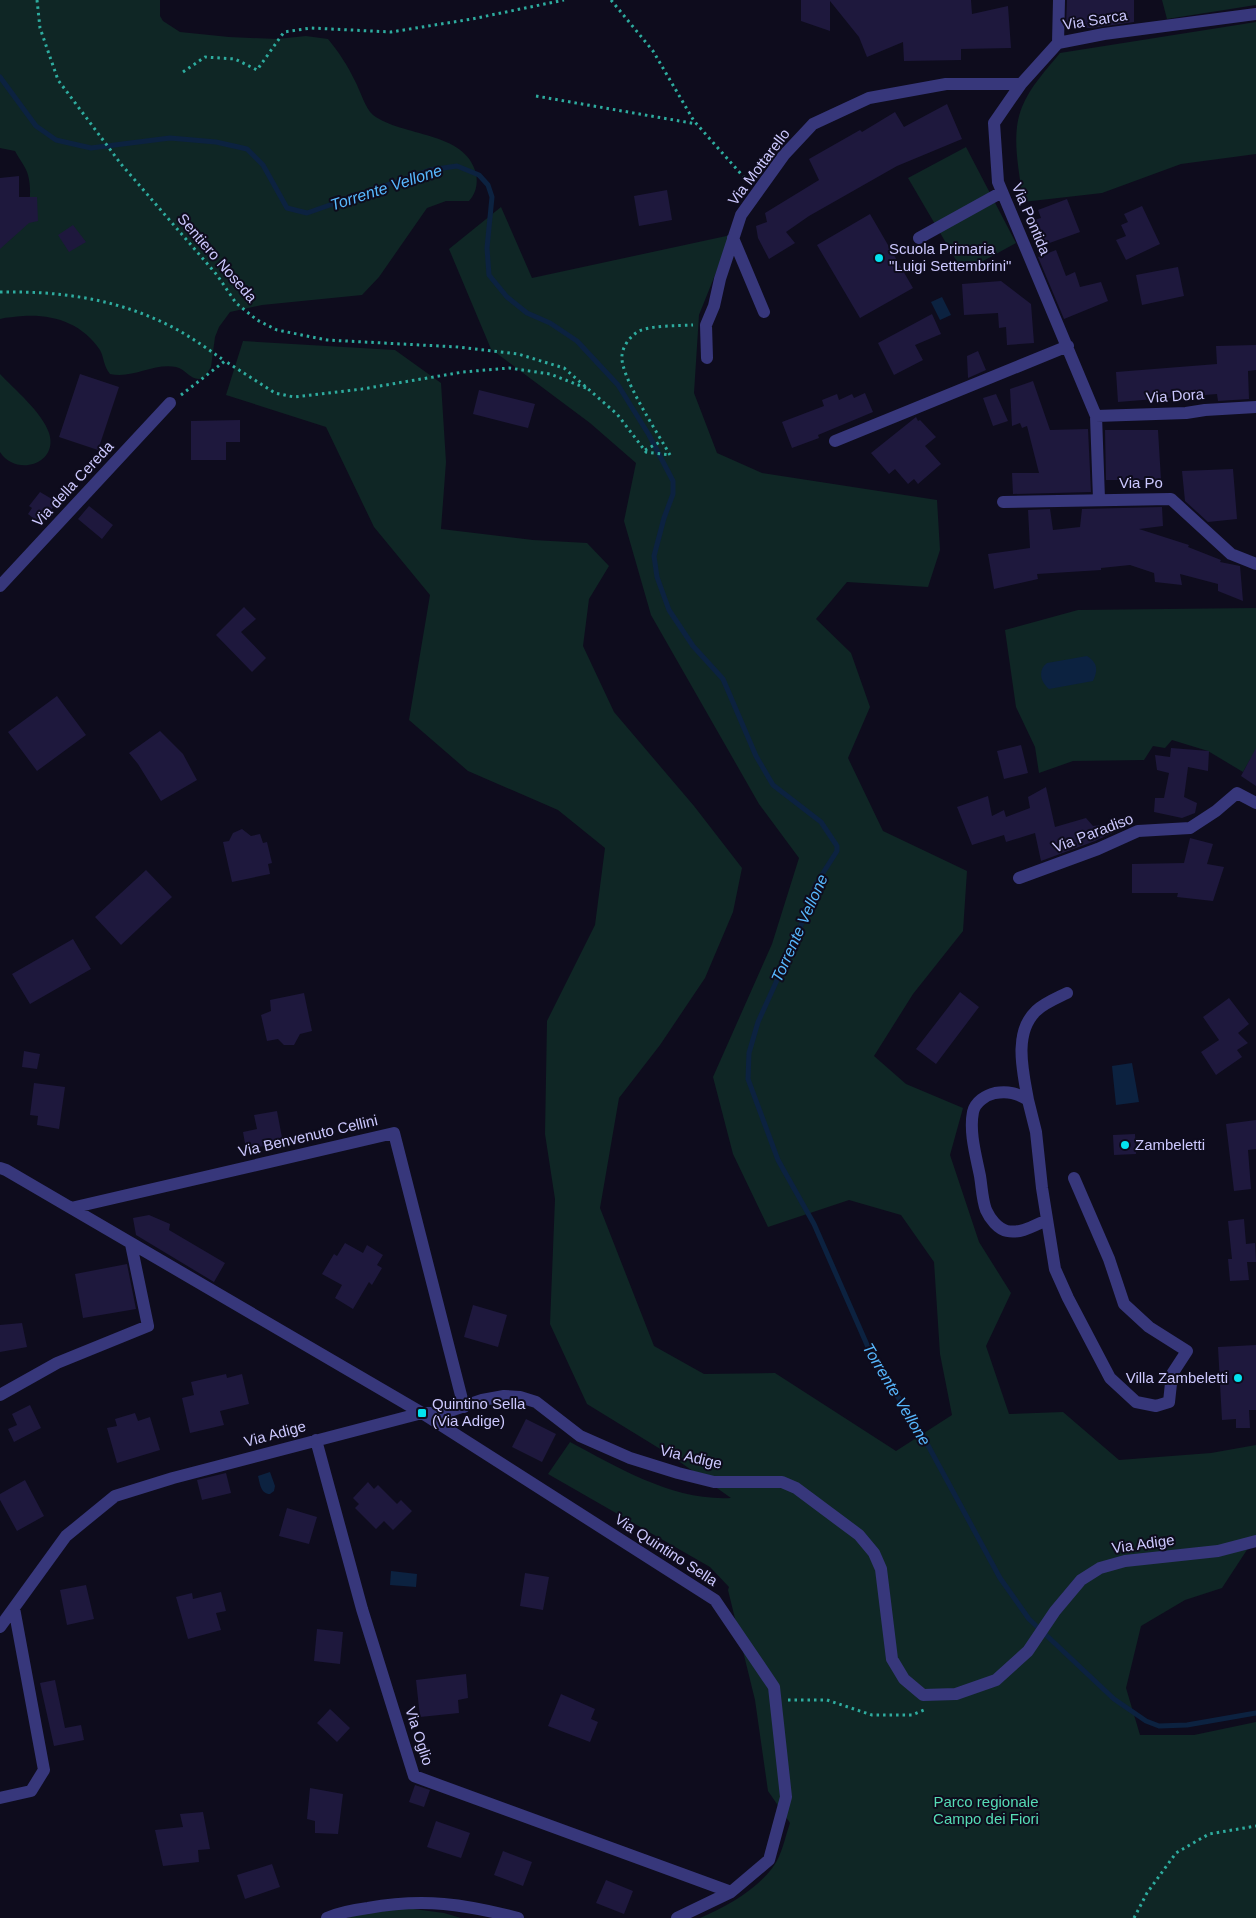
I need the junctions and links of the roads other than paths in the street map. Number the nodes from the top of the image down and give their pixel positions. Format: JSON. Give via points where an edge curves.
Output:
{"nodes":[{"id":1,"x":1060,"y":0,"type":"edge"},
{"id":2,"x":1256,"y":14,"type":"edge"},
{"id":3,"x":1058,"y":43,"type":"junction"},
{"id":4,"x":1021,"y":84,"type":"junction"},
{"id":5,"x":1002,"y":192,"type":"junction"},
{"id":6,"x":733,"y":238,"type":"junction"},
{"id":7,"x":919,"y":238,"type":"dead end"},
{"id":8,"x":764,"y":312,"type":"dead end"},
{"id":9,"x":1068,"y":346,"type":"junction"},
{"id":10,"x":707,"y":358,"type":"dead end"},
{"id":11,"x":170,"y":403,"type":"road end"},
{"id":12,"x":1256,"y":407,"type":"edge"},
{"id":13,"x":1096,"y":416,"type":"junction"},
{"id":14,"x":835,"y":441,"type":"dead end"},
{"id":15,"x":1099,"y":499,"type":"junction"},
{"id":16,"x":1002,"y":502,"type":"dead end"},
{"id":17,"x":1256,"y":564,"type":"edge"},
{"id":18,"x":0,"y":586,"type":"edge"},
{"id":19,"x":1256,"y":802,"type":"edge"},
{"id":20,"x":1019,"y":878,"type":"dead end"},
{"id":21,"x":1066,"y":993,"type":"dead end"},
{"id":22,"x":1028,"y":1100,"type":"junction"},
{"id":23,"x":0,"y":1168,"type":"edge"},
{"id":24,"x":1074,"y":1178,"type":"dead end"},
{"id":25,"x":71,"y":1208,"type":"junction"},
{"id":26,"x":1047,"y":1220,"type":"junction"},
{"id":27,"x":131,"y":1244,"type":"junction"},
{"id":28,"x":0,"y":1395,"type":"edge"},
{"id":29,"x":464,"y":1407,"type":"junction"},
{"id":30,"x":422,"y":1413,"type":"junction"},
{"id":31,"x":316,"y":1440,"type":"junction"},
{"id":32,"x":1256,"y":1541,"type":"edge"},
{"id":33,"x":14,"y":1608,"type":"junction"},
{"id":34,"x":0,"y":1627,"type":"edge"},
{"id":35,"x":0,"y":1798,"type":"edge"},
{"id":36,"x":731,"y":1892,"type":"junction"},
{"id":37,"x":327,"y":1918,"type":"edge"},
{"id":38,"x":518,"y":1918,"type":"edge"},
{"id":39,"x":677,"y":1918,"type":"edge"}],
"edges":[{"from":1,"to":3,"type":"street"},
{"from":2,"to":3,"type":"street","name":"Via Sarca"},
{"from":3,"to":4,"type":"street","name":"Via Pontida"},
{"from":4,"to":5,"type":"street","name":"Via Pontida","via":[[994,123],[998,182]]},
{"from":4,"to":6,"type":"street","name":"Via Mottarello","via":[[946,84],[869,98],[813,124],[784,156],[741,215]]},
{"from":5,"to":7,"type":"street"},
{"from":5,"to":9,"type":"street","name":"Via Pontida"},
{"from":6,"to":8,"type":"street"},
{"from":6,"to":10,"type":"street","name":"Via Mottarello","via":[[706,325]]},
{"from":9,"to":13,"type":"street","name":"Via Pontida"},
{"from":9,"to":14,"type":"street"},
{"from":11,"to":18,"type":"street","name":"Via della Cereda"},
{"from":12,"to":13,"type":"street","name":"Via Dora"},
{"from":13,"to":15,"type":"street","name":"Via Pontida"},
{"from":15,"to":16,"type":"street","name":"Via Po"},
{"from":15,"to":17,"type":"street","name":"Via Po","via":[[1171,499],[1231,554]]},
{"from":19,"to":20,"type":"street","name":"Via Paradiso","via":[[1237,793],[1190,828],[1138,830],[1098,849]]},
{"from":21,"to":22,"type":"street","via":[[1036,1010],[1026,1024],[1022,1049]]},
{"from":22,"to":26,"type":"street","via":[[1036,1132]]},
{"from":22,"to":26,"type":"street","via":[[1018,1093],[1004,1092],[980,1100],[973,1110],[972,1124],[976,1162],[987,1211],[993,1222],[1006,1231],[1018,1232]]},
{"from":23,"to":25,"type":"street"},
{"from":24,"to":26,"type":"street","via":[[1109,1259],[1124,1304],[1149,1327],[1187,1351],[1172,1374],[1169,1402],[1156,1406],[1136,1402],[1110,1378],[1055,1270]]},
{"from":25,"to":27,"type":"street"},
{"from":25,"to":29,"type":"street","name":"Via Benvenuto Cellini","via":[[394,1133]]},
{"from":27,"to":28,"type":"street","via":[[148,1326],[57,1363]]},
{"from":27,"to":30,"type":"street"},
{"from":29,"to":30,"type":"street","name":"Via Adige","via":[[444,1413]]},
{"from":29,"to":32,"type":"street","name":"Via Adige","via":[[504,1396],[520,1397],[536,1402],[580,1436],[630,1458],[714,1482],[782,1482],[796,1488],[859,1535],[874,1553],[881,1568],[892,1659],[904,1679],[923,1695],[956,1694],[996,1680],[1028,1651],[1054,1611],[1081,1580],[1100,1568],[1125,1561],[1218,1551]]},
{"from":30,"to":31,"type":"street","name":"Via Adige"},
{"from":30,"to":36,"type":"street","name":"Via Quintino Sella","via":[[715,1600],[774,1687],[786,1797],[769,1860]]},
{"from":31,"to":33,"type":"street","name":"Via Adige","via":[[115,1496],[66,1536]]},
{"from":31,"to":36,"type":"street","name":"Via Oglio","via":[[362,1609],[414,1776]]},
{"from":33,"to":34,"type":"street","name":"Via Adige"},
{"from":33,"to":35,"type":"street","via":[[44,1770],[31,1791]]},
{"from":36,"to":39,"type":"street","name":"Via Quintino Sella"},
{"from":37,"to":38,"type":"street","via":[[340,1912],[390,1904],[432,1902],[481,1908]]}]}
